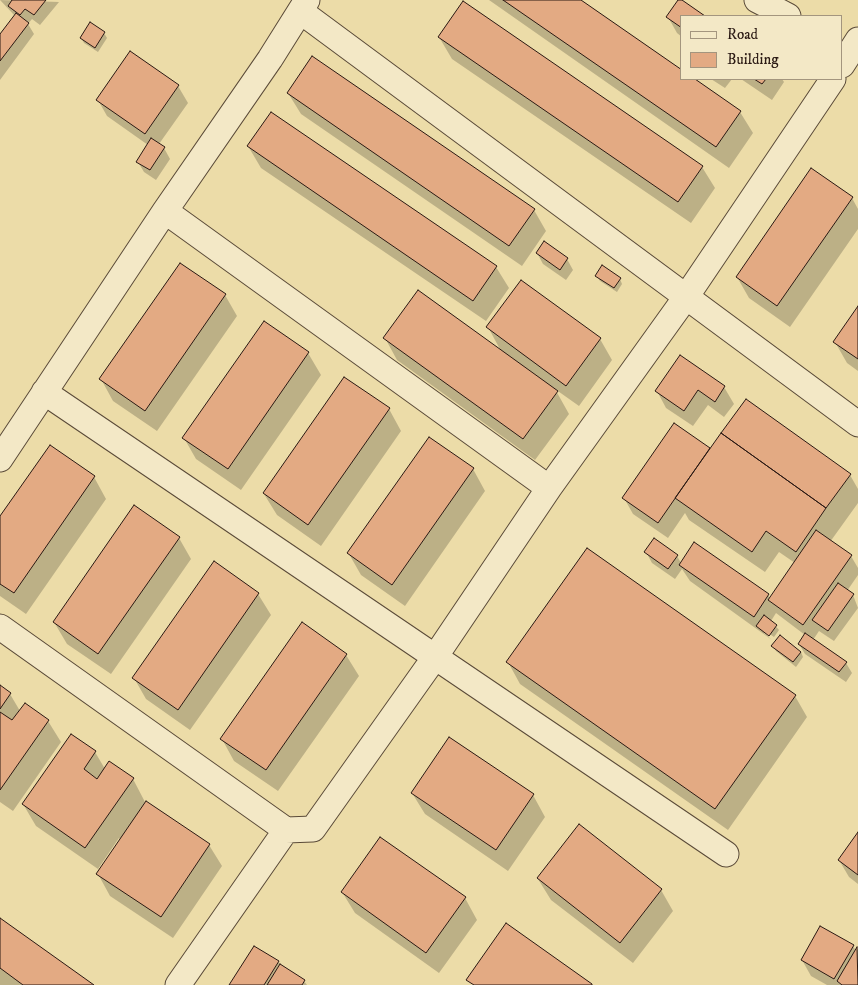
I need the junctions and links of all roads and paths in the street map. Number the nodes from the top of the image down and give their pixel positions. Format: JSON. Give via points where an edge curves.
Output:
{"nodes":[{"id":1,"x":757,"y":0,"type":"edge"},
{"id":2,"x":303,"y":5,"type":"edge"},
{"id":3,"x":786,"y":15,"type":"edge"},
{"id":4,"x":832,"y":80,"type":"edge"},
{"id":5,"x":165,"y":211,"type":"junction"},
{"id":6,"x":686,"y":297,"type":"junction"},
{"id":7,"x":44,"y":392,"type":"junction"},
{"id":8,"x":858,"y":424,"type":"edge"},
{"id":9,"x":0,"y":459,"type":"edge"},
{"id":10,"x":549,"y":488,"type":"junction"},
{"id":11,"x":0,"y":627,"type":"edge"},
{"id":12,"x":435,"y":657,"type":"junction"},
{"id":13,"x":286,"y":830,"type":"junction"},
{"id":14,"x":726,"y":854,"type":"dead end"},
{"id":15,"x":178,"y":985,"type":"edge"}],
"edges":[{"from":1,"to":3,"type":"lane"},
{"from":2,"to":5,"type":"lane"},
{"from":2,"to":6,"type":"lane"},
{"from":4,"to":6,"type":"lane"},
{"from":5,"to":7,"type":"lane"},
{"from":5,"to":10,"type":"lane"},
{"from":6,"to":8,"type":"lane"},
{"from":6,"to":10,"type":"lane"},
{"from":7,"to":9,"type":"lane"},
{"from":7,"to":12,"type":"lane"},
{"from":10,"to":12,"type":"lane"},
{"from":11,"to":13,"type":"lane"},
{"from":12,"to":13,"type":"lane","via":[[313,829]]},
{"from":12,"to":14,"type":"lane"},
{"from":13,"to":15,"type":"lane"}]}
